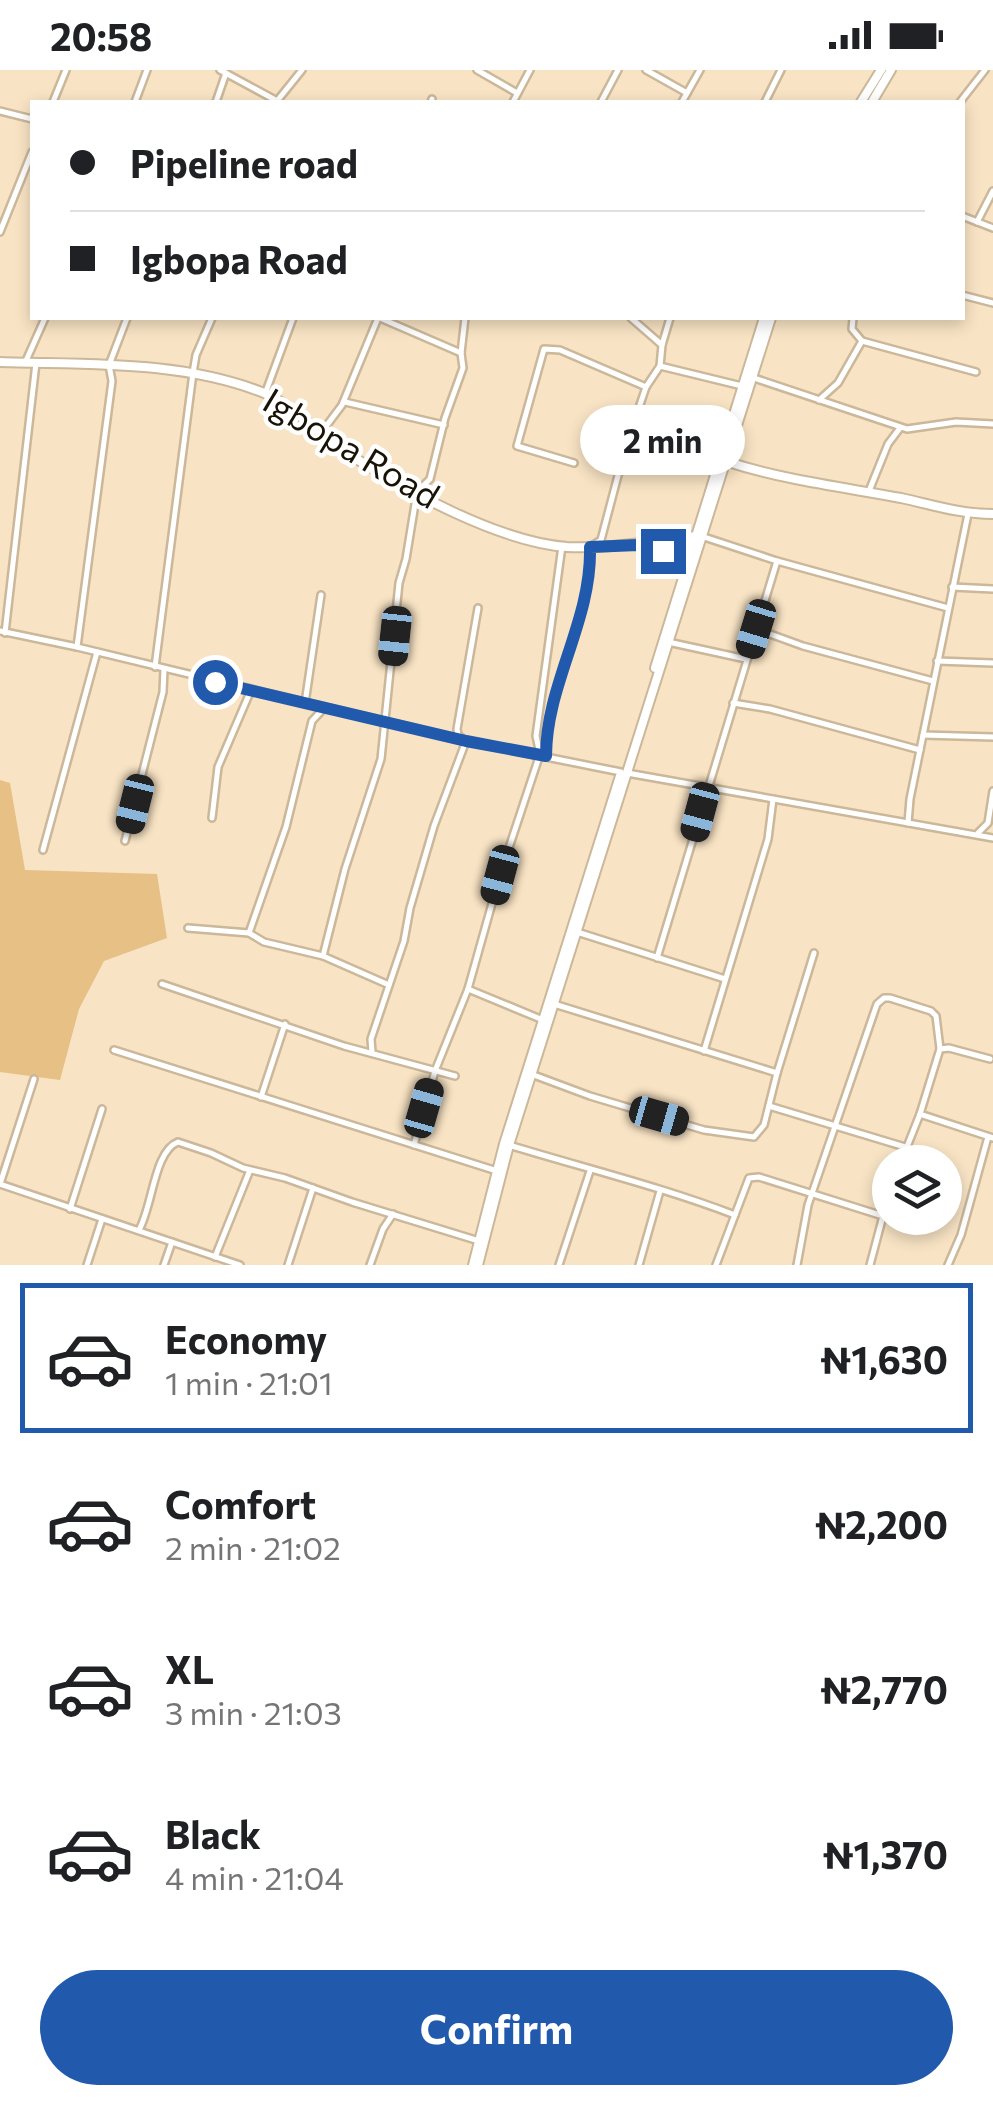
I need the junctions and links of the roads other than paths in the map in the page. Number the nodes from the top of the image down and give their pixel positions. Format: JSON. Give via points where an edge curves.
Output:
{"nodes":[{"id":1,"x":66,"y":70,"type":"edge"},
{"id":2,"x":147,"y":70,"type":"edge"},
{"id":3,"x":302,"y":70,"type":"edge"},
{"id":4,"x":477,"y":70,"type":"edge"},
{"id":5,"x":530,"y":70,"type":"edge"},
{"id":6,"x":618,"y":70,"type":"edge"},
{"id":7,"x":646,"y":70,"type":"edge"},
{"id":8,"x":700,"y":70,"type":"edge"},
{"id":9,"x":781,"y":70,"type":"edge"},
{"id":10,"x":882,"y":70,"type":"edge"},
{"id":11,"x":891,"y":70,"type":"edge"},
{"id":12,"x":985,"y":70,"type":"edge"},
{"id":13,"x":223,"y":72,"type":"edge"},
{"id":14,"x":517,"y":93,"type":"junction"},
{"id":15,"x":687,"y":93,"type":"junction"},
{"id":16,"x":54,"y":100,"type":"edge"},
{"id":17,"x":136,"y":100,"type":"edge"},
{"id":18,"x":216,"y":100,"type":"edge"},
{"id":19,"x":274,"y":100,"type":"edge"},
{"id":20,"x":280,"y":100,"type":"edge"},
{"id":21,"x":514,"y":100,"type":"edge"},
{"id":22,"x":602,"y":100,"type":"edge"},
{"id":23,"x":683,"y":100,"type":"edge"},
{"id":24,"x":767,"y":100,"type":"edge"},
{"id":25,"x":862,"y":100,"type":"edge"},
{"id":26,"x":873,"y":100,"type":"edge"},
{"id":27,"x":962,"y":100,"type":"edge"},
{"id":28,"x":0,"y":111,"type":"edge"},
{"id":29,"x":30,"y":118,"type":"edge"},
{"id":30,"x":30,"y":157,"type":"edge"},
{"id":31,"x":993,"y":192,"type":"edge"},
{"id":32,"x":990,"y":201,"type":"edge"},
{"id":33,"x":965,"y":217,"type":"edge"},
{"id":34,"x":977,"y":222,"type":"junction"},
{"id":35,"x":993,"y":228,"type":"edge"},
{"id":36,"x":0,"y":232,"type":"edge"},
{"id":37,"x":965,"y":296,"type":"edge"},
{"id":38,"x":993,"y":302,"type":"edge"},
{"id":39,"x":44,"y":320,"type":"edge"},
{"id":40,"x":126,"y":320,"type":"edge"},
{"id":41,"x":211,"y":320,"type":"edge"},
{"id":42,"x":292,"y":320,"type":"edge"},
{"id":43,"x":378,"y":320,"type":"edge"},
{"id":44,"x":384,"y":320,"type":"edge"},
{"id":45,"x":465,"y":320,"type":"edge"},
{"id":46,"x":633,"y":320,"type":"edge"},
{"id":47,"x":669,"y":320,"type":"edge"},
{"id":48,"x":766,"y":320,"type":"edge"},
{"id":49,"x":766,"y":320,"type":"edge"},
{"id":50,"x":853,"y":320,"type":"edge"},
{"id":51,"x":862,"y":341,"type":"junction"},
{"id":52,"x":662,"y":345,"type":"junction"},
{"id":53,"x":460,"y":353,"type":"junction"},
{"id":54,"x":0,"y":362,"type":"edge"},
{"id":55,"x":25,"y":362,"type":"junction"},
{"id":56,"x":36,"y":363,"type":"junction"},
{"id":57,"x":108,"y":365,"type":"junction"},
{"id":58,"x":660,"y":366,"type":"junction"},
{"id":59,"x":976,"y":372,"type":"dead end"},
{"id":60,"x":193,"y":373,"type":"junction"},
{"id":61,"x":752,"y":377,"type":"junction"},
{"id":62,"x":742,"y":386,"type":"junction"},
{"id":63,"x":646,"y":387,"type":"junction"},
{"id":64,"x":265,"y":394,"type":"junction"},
{"id":65,"x":818,"y":400,"type":"junction"},
{"id":66,"x":344,"y":402,"type":"junction"},
{"id":67,"x":993,"y":424,"type":"edge"},
{"id":68,"x":444,"y":425,"type":"junction"},
{"id":69,"x":900,"y":428,"type":"junction"},
{"id":70,"x":321,"y":433,"type":"junction"},
{"id":71,"x":725,"y":461,"type":"junction"},
{"id":72,"x":574,"y":462,"type":"dead end"},
{"id":73,"x":417,"y":492,"type":"junction"},
{"id":74,"x":869,"y":492,"type":"junction"},
{"id":75,"x":968,"y":514,"type":"junction"},
{"id":76,"x":993,"y":514,"type":"edge"},
{"id":77,"x":697,"y":536,"type":"junction"},
{"id":78,"x":638,"y":545,"type":"junction"},
{"id":79,"x":562,"y":546,"type":"junction"},
{"id":80,"x":590,"y":547,"type":"junction"},
{"id":81,"x":691,"y":558,"type":"junction"},
{"id":82,"x":777,"y":561,"type":"junction"},
{"id":83,"x":952,"y":588,"type":"junction"},
{"id":84,"x":993,"y":589,"type":"edge"},
{"id":85,"x":321,"y":596,"type":"dead end"},
{"id":86,"x":478,"y":608,"type":"dead end"},
{"id":87,"x":948,"y":608,"type":"junction"},
{"id":88,"x":756,"y":629,"type":"junction"},
{"id":89,"x":3,"y":632,"type":"edge"},
{"id":90,"x":668,"y":642,"type":"junction"},
{"id":91,"x":77,"y":646,"type":"junction"},
{"id":92,"x":96,"y":652,"type":"junction"},
{"id":93,"x":746,"y":660,"type":"junction"},
{"id":94,"x":938,"y":661,"type":"junction"},
{"id":95,"x":993,"y":662,"type":"edge"},
{"id":96,"x":155,"y":667,"type":"junction"},
{"id":97,"x":164,"y":669,"type":"junction"},
{"id":98,"x":933,"y":681,"type":"junction"},
{"id":99,"x":251,"y":690,"type":"junction"},
{"id":100,"x":305,"y":703,"type":"junction"},
{"id":101,"x":733,"y":703,"type":"junction"},
{"id":102,"x":324,"y":708,"type":"junction"},
{"id":103,"x":387,"y":722,"type":"junction"},
{"id":104,"x":923,"y":734,"type":"junction"},
{"id":105,"x":993,"y":736,"type":"edge"},
{"id":106,"x":466,"y":741,"type":"junction"},
{"id":107,"x":920,"y":750,"type":"junction"},
{"id":108,"x":543,"y":755,"type":"junction"},
{"id":109,"x":624,"y":773,"type":"junction"},
{"id":110,"x":707,"y":785,"type":"junction"},
{"id":111,"x":993,"y":790,"type":"edge"},
{"id":112,"x":774,"y":798,"type":"junction"},
{"id":113,"x":212,"y":818,"type":"dead end"},
{"id":114,"x":908,"y":823,"type":"junction"},
{"id":115,"x":976,"y":834,"type":"junction"},
{"id":116,"x":993,"y":838,"type":"edge"},
{"id":117,"x":125,"y":841,"type":"dead end"},
{"id":118,"x":43,"y":850,"type":"dead end"},
{"id":119,"x":188,"y":928,"type":"dead end"},
{"id":120,"x":578,"y":932,"type":"junction"},
{"id":121,"x":249,"y":933,"type":"junction"},
{"id":122,"x":814,"y":953,"type":"dead end"},
{"id":123,"x":323,"y":956,"type":"junction"},
{"id":124,"x":658,"y":958,"type":"junction"},
{"id":125,"x":726,"y":979,"type":"junction"},
{"id":126,"x":162,"y":984,"type":"dead end"},
{"id":127,"x":389,"y":986,"type":"junction"},
{"id":128,"x":468,"y":989,"type":"junction"},
{"id":129,"x":554,"y":1004,"type":"junction"},
{"id":130,"x":543,"y":1020,"type":"junction"},
{"id":131,"x":285,"y":1024,"type":"junction"},
{"id":132,"x":940,"y":1049,"type":"junction"},
{"id":133,"x":114,"y":1050,"type":"dead end"},
{"id":134,"x":372,"y":1052,"type":"junction"},
{"id":135,"x":704,"y":1052,"type":"junction"},
{"id":136,"x":990,"y":1059,"type":"dead end"},
{"id":137,"x":435,"y":1071,"type":"junction"},
{"id":138,"x":777,"y":1073,"type":"junction"},
{"id":139,"x":531,"y":1074,"type":"junction"},
{"id":140,"x":455,"y":1076,"type":"dead end"},
{"id":141,"x":34,"y":1079,"type":"dead end"},
{"id":142,"x":261,"y":1097,"type":"junction"},
{"id":143,"x":768,"y":1106,"type":"junction"},
{"id":144,"x":102,"y":1109,"type":"dead end"},
{"id":145,"x":920,"y":1114,"type":"junction"},
{"id":146,"x":834,"y":1126,"type":"junction"},
{"id":147,"x":991,"y":1138,"type":"edge"},
{"id":148,"x":414,"y":1145,"type":"junction"},
{"id":149,"x":509,"y":1145,"type":"junction"},
{"id":150,"x":898,"y":1145,"type":"edge"},
{"id":151,"x":906,"y":1145,"type":"edge"},
{"id":152,"x":250,"y":1170,"type":"junction"},
{"id":153,"x":497,"y":1171,"type":"junction"},
{"id":154,"x":590,"y":1171,"type":"junction"},
{"id":155,"x":0,"y":1184,"type":"edge"},
{"id":156,"x":313,"y":1188,"type":"junction"},
{"id":157,"x":660,"y":1191,"type":"junction"},
{"id":158,"x":812,"y":1194,"type":"junction"},
{"id":159,"x":70,"y":1208,"type":"junction"},
{"id":160,"x":872,"y":1213,"type":"edge"},
{"id":161,"x":392,"y":1214,"type":"junction"},
{"id":162,"x":735,"y":1214,"type":"junction"},
{"id":163,"x":102,"y":1219,"type":"junction"},
{"id":164,"x":139,"y":1230,"type":"junction"},
{"id":165,"x":878,"y":1235,"type":"edge"},
{"id":166,"x":478,"y":1241,"type":"junction"},
{"id":167,"x":172,"y":1242,"type":"junction"},
{"id":168,"x":216,"y":1257,"type":"junction"},
{"id":169,"x":87,"y":1265,"type":"edge"},
{"id":170,"x":164,"y":1265,"type":"edge"},
{"id":171,"x":240,"y":1265,"type":"edge"},
{"id":172,"x":288,"y":1265,"type":"edge"},
{"id":173,"x":370,"y":1265,"type":"edge"},
{"id":174,"x":475,"y":1265,"type":"edge"},
{"id":175,"x":559,"y":1265,"type":"edge"},
{"id":176,"x":639,"y":1265,"type":"edge"},
{"id":177,"x":716,"y":1265,"type":"edge"},
{"id":178,"x":798,"y":1265,"type":"edge"},
{"id":179,"x":870,"y":1265,"type":"edge"},
{"id":180,"x":948,"y":1265,"type":"edge"}],
"edges":[{"from":1,"to":16,"type":"street"},
{"from":2,"to":17,"type":"street"},
{"from":3,"to":20,"type":"street"},
{"from":4,"to":14,"type":"street"},
{"from":5,"to":14,"type":"street"},
{"from":6,"to":22,"type":"street"},
{"from":7,"to":15,"type":"street"},
{"from":8,"to":15,"type":"street"},
{"from":9,"to":24,"type":"street"},
{"from":10,"to":25,"type":"main road"},
{"from":11,"to":26,"type":"main road"},
{"from":12,"to":27,"type":"street"},
{"from":13,"to":18,"type":"street"},
{"from":13,"to":19,"type":"street"},
{"from":14,"to":21,"type":"street"},
{"from":15,"to":23,"type":"street"},
{"from":28,"to":29,"type":"street"},
{"from":30,"to":36,"type":"street"},
{"from":31,"to":32,"type":"street"},
{"from":32,"to":34,"type":"street"},
{"from":33,"to":34,"type":"street"},
{"from":34,"to":35,"type":"street"},
{"from":37,"to":38,"type":"street"},
{"from":39,"to":55,"type":"street"},
{"from":40,"to":57,"type":"street"},
{"from":41,"to":60,"type":"street"},
{"from":42,"to":64,"type":"street"},
{"from":43,"to":66,"type":"street"},
{"from":44,"to":53,"type":"street"},
{"from":45,"to":53,"type":"street"},
{"from":46,"to":52,"type":"street"},
{"from":47,"to":52,"type":"street"},
{"from":48,"to":61,"type":"main road"},
{"from":49,"to":62,"type":"main road"},
{"from":50,"to":51,"type":"street"},
{"from":51,"to":59,"type":"street"},
{"from":51,"to":65,"type":"street","via":[[838,382]]},
{"from":52,"to":58,"type":"street"},
{"from":53,"to":68,"type":"street","via":[[463,368]]},
{"from":54,"to":55,"type":"main road","name":"Igbopa Road"},
{"from":55,"to":56,"type":"main road","name":"Igbopa Road"},
{"from":56,"to":57,"type":"main road","name":"Igbopa Road"},
{"from":56,"to":89,"type":"street"},
{"from":57,"to":60,"type":"main road","name":"Igbopa Road"},
{"from":57,"to":91,"type":"street","via":[[112,381]]},
{"from":58,"to":62,"type":"street"},
{"from":58,"to":63,"type":"street"},
{"from":60,"to":64,"type":"main road","name":"Igbopa Road"},
{"from":60,"to":96,"type":"street"},
{"from":61,"to":65,"type":"street"},
{"from":61,"to":71,"type":"main road"},
{"from":62,"to":77,"type":"main road"},
{"from":63,"to":72,"type":"street","via":[[544,348],[517,446]]},
{"from":63,"to":80,"type":"street","via":[[601,540]]},
{"from":64,"to":70,"type":"main road","name":"Igbopa Road"},
{"from":65,"to":69,"type":"street"},
{"from":66,"to":68,"type":"street"},
{"from":66,"to":70,"type":"street"},
{"from":67,"to":69,"type":"street"},
{"from":68,"to":73,"type":"street","via":[[430,479]]},
{"from":69,"to":74,"type":"street"},
{"from":70,"to":73,"type":"main road","name":"Igbopa Road"},
{"from":71,"to":74,"type":"main road"},
{"from":71,"to":77,"type":"main road"},
{"from":73,"to":79,"type":"main road","name":"Igbopa Road","via":[[520,538]]},
{"from":73,"to":103,"type":"street","via":[[399,583]]},
{"from":74,"to":75,"type":"main road"},
{"from":75,"to":76,"type":"main road"},
{"from":75,"to":83,"type":"street"},
{"from":77,"to":78,"type":"main road"},
{"from":77,"to":81,"type":"main road"},
{"from":77,"to":82,"type":"street"},
{"from":78,"to":80,"type":"main road","name":"Igbopa Road"},
{"from":78,"to":81,"type":"main road"},
{"from":79,"to":80,"type":"main road","name":"Igbopa Road"},
{"from":79,"to":108,"type":"street","via":[[536,736]]},
{"from":80,"to":108,"type":"street","via":[[586,606]]},
{"from":81,"to":90,"type":"main road"},
{"from":81,"to":109,"type":"main road"},
{"from":82,"to":87,"type":"street"},
{"from":82,"to":88,"type":"street"},
{"from":83,"to":84,"type":"street"},
{"from":83,"to":87,"type":"street"},
{"from":85,"to":100,"type":"street"},
{"from":86,"to":106,"type":"street","via":[[458,729]]},
{"from":87,"to":94,"type":"street"},
{"from":88,"to":93,"type":"street"},
{"from":88,"to":98,"type":"street"},
{"from":89,"to":91,"type":"street"},
{"from":90,"to":93,"type":"street"},
{"from":90,"to":109,"type":"main road"},
{"from":91,"to":92,"type":"street"},
{"from":92,"to":96,"type":"street"},
{"from":92,"to":118,"type":"street"},
{"from":93,"to":101,"type":"street"},
{"from":94,"to":95,"type":"street"},
{"from":94,"to":98,"type":"street"},
{"from":96,"to":97,"type":"street"},
{"from":97,"to":99,"type":"street"},
{"from":97,"to":117,"type":"street"},
{"from":98,"to":104,"type":"street"},
{"from":99,"to":100,"type":"street"},
{"from":99,"to":113,"type":"street","via":[[218,767]]},
{"from":100,"to":102,"type":"street"},
{"from":101,"to":107,"type":"street"},
{"from":101,"to":110,"type":"street"},
{"from":102,"to":103,"type":"street"},
{"from":102,"to":121,"type":"street","via":[[312,721],[286,827]]},
{"from":103,"to":106,"type":"street"},
{"from":103,"to":123,"type":"street"},
{"from":104,"to":105,"type":"street"},
{"from":104,"to":107,"type":"street"},
{"from":106,"to":108,"type":"street"},
{"from":106,"to":127,"type":"street"},
{"from":107,"to":114,"type":"street"},
{"from":108,"to":109,"type":"street"},
{"from":108,"to":128,"type":"street"},
{"from":109,"to":110,"type":"street"},
{"from":109,"to":120,"type":"main road"},
{"from":109,"to":130,"type":"main road"},
{"from":110,"to":112,"type":"street"},
{"from":110,"to":124,"type":"street"},
{"from":111,"to":115,"type":"street","via":[[988,823]]},
{"from":112,"to":114,"type":"street"},
{"from":112,"to":125,"type":"street"},
{"from":114,"to":115,"type":"street"},
{"from":115,"to":116,"type":"street"},
{"from":119,"to":121,"type":"street"},
{"from":120,"to":124,"type":"street"},
{"from":120,"to":129,"type":"main road"},
{"from":121,"to":123,"type":"street"},
{"from":122,"to":138,"type":"street"},
{"from":123,"to":127,"type":"street"},
{"from":124,"to":125,"type":"street"},
{"from":125,"to":135,"type":"street"},
{"from":126,"to":131,"type":"street"},
{"from":127,"to":134,"type":"street"},
{"from":128,"to":130,"type":"street"},
{"from":128,"to":137,"type":"street"},
{"from":129,"to":135,"type":"street"},
{"from":129,"to":139,"type":"main road"},
{"from":130,"to":153,"type":"main road"},
{"from":131,"to":134,"type":"street"},
{"from":131,"to":142,"type":"street"},
{"from":132,"to":136,"type":"street"},
{"from":132,"to":145,"type":"street"},
{"from":132,"to":146,"type":"street","via":[[931,1011],[880,1000]]},
{"from":133,"to":142,"type":"street"},
{"from":134,"to":137,"type":"street"},
{"from":135,"to":138,"type":"street"},
{"from":137,"to":140,"type":"street"},
{"from":137,"to":148,"type":"street"},
{"from":138,"to":143,"type":"street"},
{"from":139,"to":143,"type":"street","via":[[737,1137],[760,1134]]},
{"from":139,"to":149,"type":"main road"},
{"from":141,"to":155,"type":"street"},
{"from":142,"to":148,"type":"street"},
{"from":143,"to":146,"type":"street"},
{"from":144,"to":159,"type":"street"},
{"from":145,"to":147,"type":"street"},
{"from":145,"to":151,"type":"street"},
{"from":146,"to":150,"type":"street"},
{"from":146,"to":158,"type":"street"},
{"from":147,"to":180,"type":"street"},
{"from":148,"to":153,"type":"street"},
{"from":149,"to":154,"type":"street"},
{"from":149,"to":174,"type":"main road"},
{"from":152,"to":156,"type":"street"},
{"from":152,"to":164,"type":"street","via":[[172,1144],[159,1160]]},
{"from":152,"to":168,"type":"street"},
{"from":153,"to":166,"type":"main road"},
{"from":154,"to":157,"type":"street"},
{"from":154,"to":175,"type":"street"},
{"from":155,"to":159,"type":"street"},
{"from":156,"to":161,"type":"street"},
{"from":156,"to":172,"type":"street"},
{"from":157,"to":162,"type":"street"},
{"from":157,"to":176,"type":"street"},
{"from":158,"to":160,"type":"street"},
{"from":158,"to":162,"type":"street","via":[[754,1177],[745,1182]]},
{"from":158,"to":178,"type":"street"},
{"from":159,"to":163,"type":"street"},
{"from":161,"to":166,"type":"street"},
{"from":161,"to":173,"type":"street"},
{"from":162,"to":177,"type":"street"},
{"from":163,"to":164,"type":"street"},
{"from":163,"to":169,"type":"street"},
{"from":164,"to":167,"type":"street"},
{"from":165,"to":179,"type":"street"},
{"from":166,"to":174,"type":"main road"},
{"from":167,"to":168,"type":"street"},
{"from":167,"to":170,"type":"street"},
{"from":168,"to":171,"type":"street"}]}
